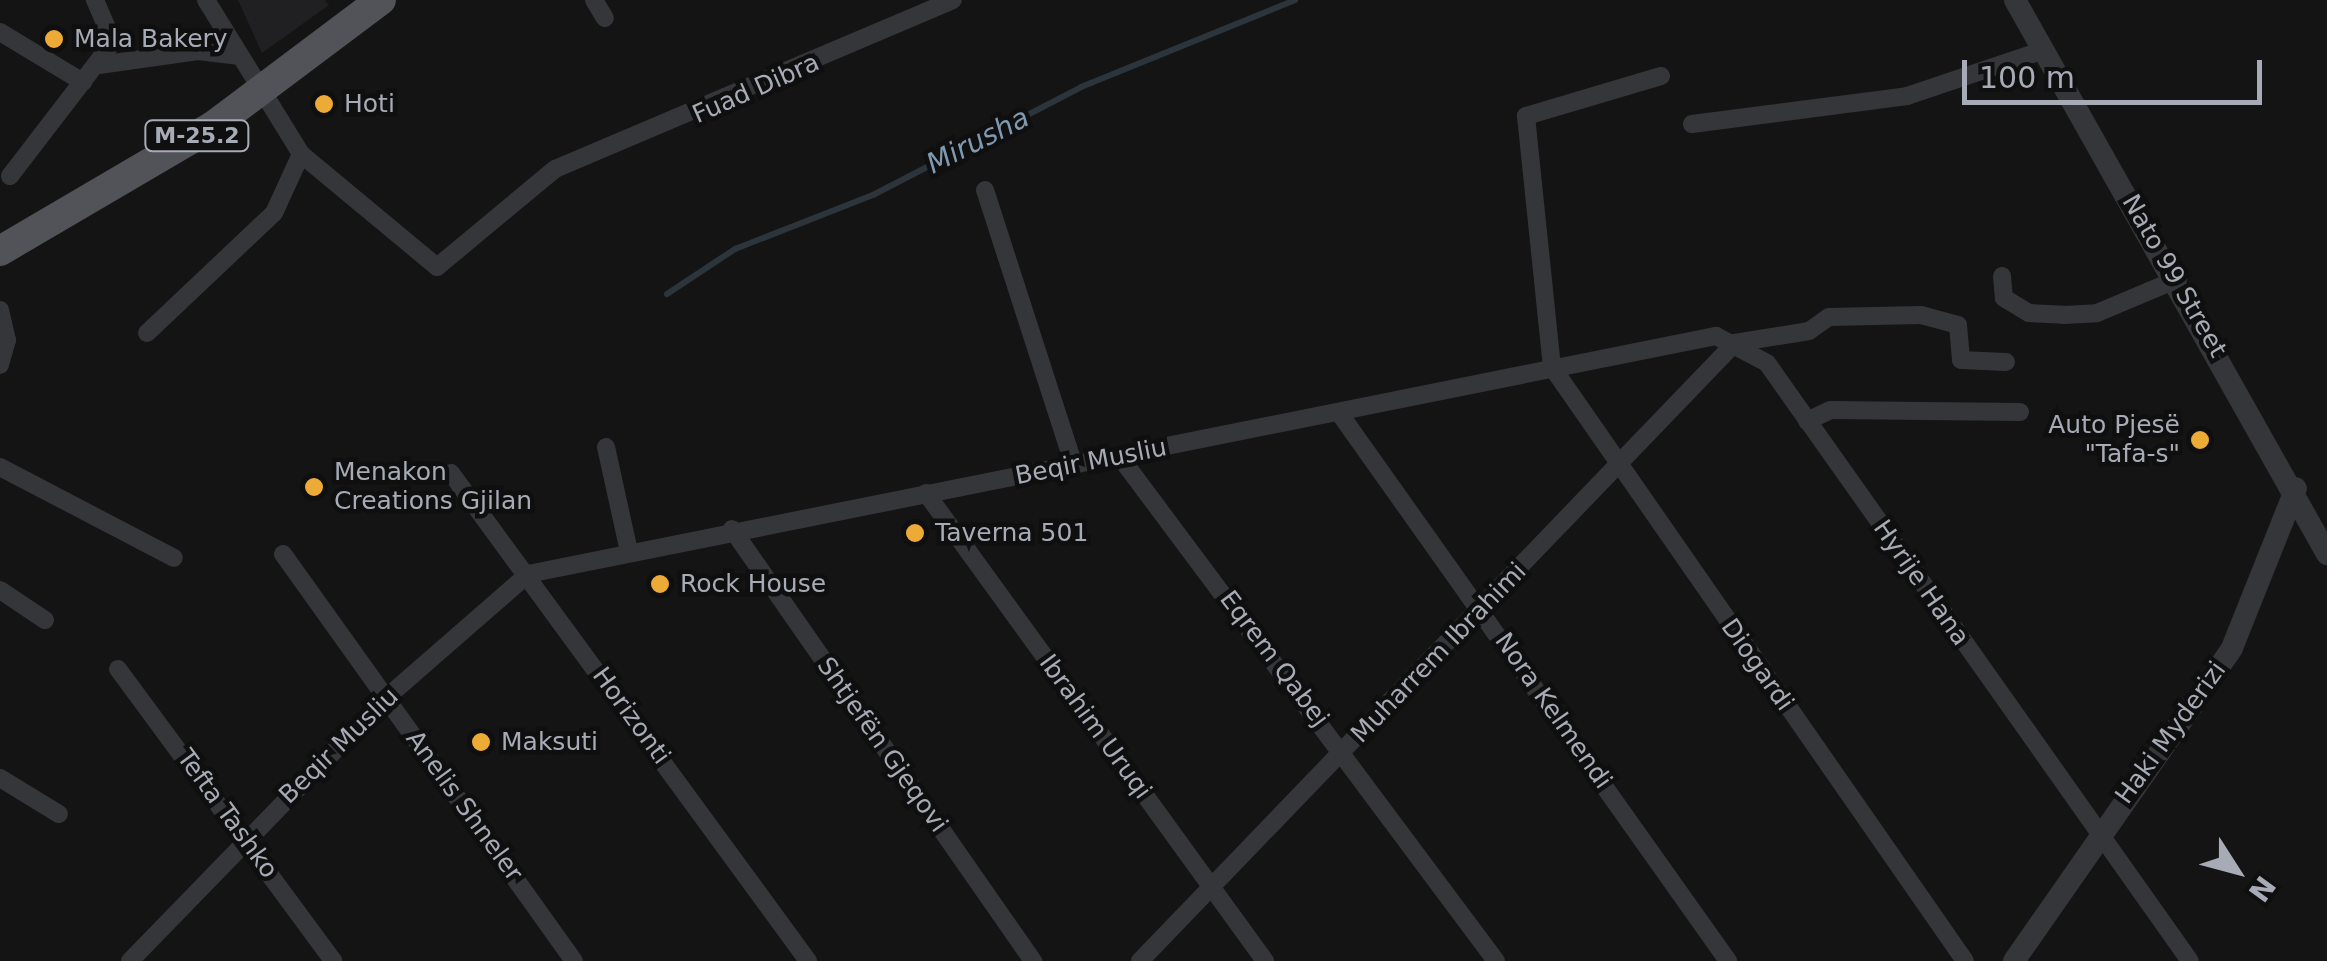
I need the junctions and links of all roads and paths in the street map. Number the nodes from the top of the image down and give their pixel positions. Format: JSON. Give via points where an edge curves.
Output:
{"nodes":[{"id":1,"x":95,"y":0,"type":"edge"},
{"id":2,"x":206,"y":0,"type":"edge"},
{"id":3,"x":381,"y":0,"type":"edge"},
{"id":4,"x":594,"y":0,"type":"edge"},
{"id":5,"x":952,"y":0,"type":"edge"},
{"id":6,"x":2015,"y":0,"type":"edge"},
{"id":7,"x":605,"y":18,"type":"dead end"},
{"id":8,"x":0,"y":32,"type":"edge"},
{"id":9,"x":2044,"y":50,"type":"junction"},
{"id":10,"x":236,"y":56,"type":"junction"},
{"id":11,"x":99,"y":65,"type":"junction"},
{"id":12,"x":1661,"y":76,"type":"dead end"},
{"id":13,"x":83,"y":82,"type":"junction"},
{"id":14,"x":262,"y":90,"type":"junction"},
{"id":15,"x":1692,"y":124,"type":"dead end"},
{"id":16,"x":301,"y":154,"type":"junction"},
{"id":17,"x":3,"y":177,"type":"edge"},
{"id":18,"x":986,"y":190,"type":"dead end"},
{"id":19,"x":0,"y":251,"type":"edge"},
{"id":20,"x":2002,"y":276,"type":"dead end"},
{"id":21,"x":2178,"y":279,"type":"junction"},
{"id":22,"x":0,"y":310,"type":"edge"},
{"id":23,"x":147,"y":333,"type":"dead end"},
{"id":24,"x":1735,"y":343,"type":"junction"},
{"id":25,"x":2006,"y":362,"type":"dead end"},
{"id":26,"x":0,"y":365,"type":"edge"},
{"id":27,"x":1552,"y":367,"type":"junction"},
{"id":28,"x":2020,"y":412,"type":"dead end"},
{"id":29,"x":1340,"y":414,"type":"junction"},
{"id":30,"x":1807,"y":422,"type":"junction"},
{"id":31,"x":606,"y":447,"type":"dead end"},
{"id":32,"x":1120,"y":457,"type":"junction"},
{"id":33,"x":1074,"y":465,"type":"junction"},
{"id":34,"x":0,"y":467,"type":"edge"},
{"id":35,"x":1618,"y":467,"type":"junction"},
{"id":36,"x":451,"y":473,"type":"dead end"},
{"id":37,"x":2296,"y":488,"type":"junction"},
{"id":38,"x":926,"y":493,"type":"junction"},
{"id":39,"x":732,"y":529,"type":"junction"},
{"id":40,"x":629,"y":552,"type":"junction"},
{"id":41,"x":284,"y":554,"type":"dead end"},
{"id":42,"x":2327,"y":554,"type":"edge"},
{"id":43,"x":174,"y":558,"type":"dead end"},
{"id":44,"x":528,"y":574,"type":"junction"},
{"id":45,"x":0,"y":590,"type":"edge"},
{"id":46,"x":1482,"y":609,"type":"junction"},
{"id":47,"x":45,"y":620,"type":"dead end"},
{"id":48,"x":118,"y":669,"type":"dead end"},
{"id":49,"x":386,"y":698,"type":"junction"},
{"id":50,"x":1344,"y":751,"type":"junction"},
{"id":51,"x":0,"y":778,"type":"edge"},
{"id":52,"x":59,"y":814,"type":"dead end"},
{"id":53,"x":2096,"y":834,"type":"junction"},
{"id":54,"x":246,"y":838,"type":"junction"},
{"id":55,"x":1215,"y":892,"type":"junction"},
{"id":56,"x":130,"y":961,"type":"edge"},
{"id":57,"x":333,"y":961,"type":"edge"},
{"id":58,"x":574,"y":961,"type":"edge"},
{"id":59,"x":808,"y":961,"type":"edge"},
{"id":60,"x":1033,"y":961,"type":"edge"},
{"id":61,"x":1140,"y":961,"type":"edge"},
{"id":62,"x":1264,"y":961,"type":"edge"},
{"id":63,"x":1496,"y":961,"type":"edge"},
{"id":64,"x":1728,"y":961,"type":"edge"},
{"id":65,"x":1965,"y":961,"type":"edge"},
{"id":66,"x":2014,"y":961,"type":"edge"},
{"id":67,"x":2190,"y":961,"type":"edge"}],
"edges":[{"from":1,"to":11,"type":"street","via":[[112,42]]},
{"from":2,"to":10,"type":"street"},
{"from":3,"to":14,"type":"main road","number":"M-25.2"},
{"from":4,"to":7,"type":"street"},
{"from":5,"to":16,"type":"street","name":"Fuad Dibra","via":[[748,94],[555,169],[437,267]]},
{"from":6,"to":9,"type":"street","name":"Nato 99 Street"},
{"from":8,"to":13,"type":"street"},
{"from":9,"to":15,"type":"street","via":[[1908,96]]},
{"from":9,"to":21,"type":"street","name":"Nato 99 Street"},
{"from":10,"to":11,"type":"street","via":[[198,50]]},
{"from":10,"to":14,"type":"street"},
{"from":11,"to":13,"type":"street"},
{"from":12,"to":27,"type":"street","via":[[1526,116]]},
{"from":13,"to":17,"type":"street"},
{"from":14,"to":16,"type":"street"},
{"from":14,"to":19,"type":"main road","number":"M-25.2","via":[[94,203]]},
{"from":16,"to":23,"type":"street","via":[[274,213]]},
{"from":18,"to":33,"type":"street"},
{"from":20,"to":21,"type":"street","via":[[2004,298],[2028,313],[2064,315],[2097,313]]},
{"from":21,"to":37,"type":"street","name":"Nato 99 Street"},
{"from":22,"to":26,"type":"street","via":[[7,340]]},
{"from":24,"to":25,"type":"street","name":"Beqir Musliu","via":[[1809,331],[1829,317],[1921,315],[1958,326],[1961,360]]},
{"from":24,"to":27,"type":"street","name":"Beqir Musliu","via":[[1672,339]]},
{"from":24,"to":30,"type":"street","name":"Hyrije Hana","via":[[1767,364]]},
{"from":24,"to":35,"type":"street","name":"Muharrem Ibrahimi"},
{"from":27,"to":29,"type":"street","name":"Beqir Musliu"},
{"from":27,"to":35,"type":"street","name":"Diogardi"},
{"from":28,"to":30,"type":"street","via":[[1831,410]]},
{"from":29,"to":32,"type":"street","name":"Beqir Musliu"},
{"from":29,"to":46,"type":"street","name":"Nora Kelmendi"},
{"from":30,"to":53,"type":"street","name":"Hyrije Hana"},
{"from":31,"to":40,"type":"street"},
{"from":32,"to":33,"type":"street","name":"Beqir Musliu"},
{"from":32,"to":50,"type":"street","name":"Eqrem Qabej"},
{"from":33,"to":38,"type":"street","name":"Beqir Musliu"},
{"from":34,"to":43,"type":"street"},
{"from":35,"to":46,"type":"street","name":"Muharrem Ibrahimi"},
{"from":35,"to":65,"type":"street","name":"Diogardi"},
{"from":36,"to":44,"type":"street","name":"Horizonti"},
{"from":37,"to":42,"type":"street","name":"Nato 99 Street"},
{"from":37,"to":53,"type":"street","name":"Haki Myderizi","via":[[2232,648]]},
{"from":38,"to":39,"type":"street","name":"Beqir Musliu"},
{"from":38,"to":55,"type":"street","name":"Ibrahim Uruqi"},
{"from":39,"to":40,"type":"street","name":"Beqir Musliu"},
{"from":39,"to":60,"type":"street","name":"Shtjefën Gjeqovi"},
{"from":40,"to":44,"type":"street","name":"Beqir Musliu"},
{"from":41,"to":49,"type":"street","name":"Anelis Shneler"},
{"from":44,"to":49,"type":"street","name":"Beqir Musliu"},
{"from":44,"to":59,"type":"street","name":"Horizonti"},
{"from":45,"to":47,"type":"street"},
{"from":46,"to":50,"type":"street","name":"Muharrem Ibrahimi"},
{"from":46,"to":64,"type":"street","name":"Nora Kelmendi"},
{"from":48,"to":54,"type":"street","name":"Tefta Tashko"},
{"from":49,"to":54,"type":"street","name":"Beqir Musliu"},
{"from":49,"to":58,"type":"street","name":"Anelis Shneler"},
{"from":50,"to":55,"type":"street","name":"Muharrem Ibrahimi"},
{"from":50,"to":63,"type":"street","name":"Eqrem Qabej"},
{"from":51,"to":52,"type":"street"},
{"from":53,"to":66,"type":"street","name":"Haki Myderizi"},
{"from":53,"to":67,"type":"street","name":"Hyrije Hana"},
{"from":54,"to":56,"type":"street","name":"Beqir Musliu"},
{"from":54,"to":57,"type":"street","name":"Tefta Tashko"},
{"from":55,"to":61,"type":"street","name":"Muharrem Ibrahimi"},
{"from":55,"to":62,"type":"street","name":"Ibrahim Uruqi"}]}
